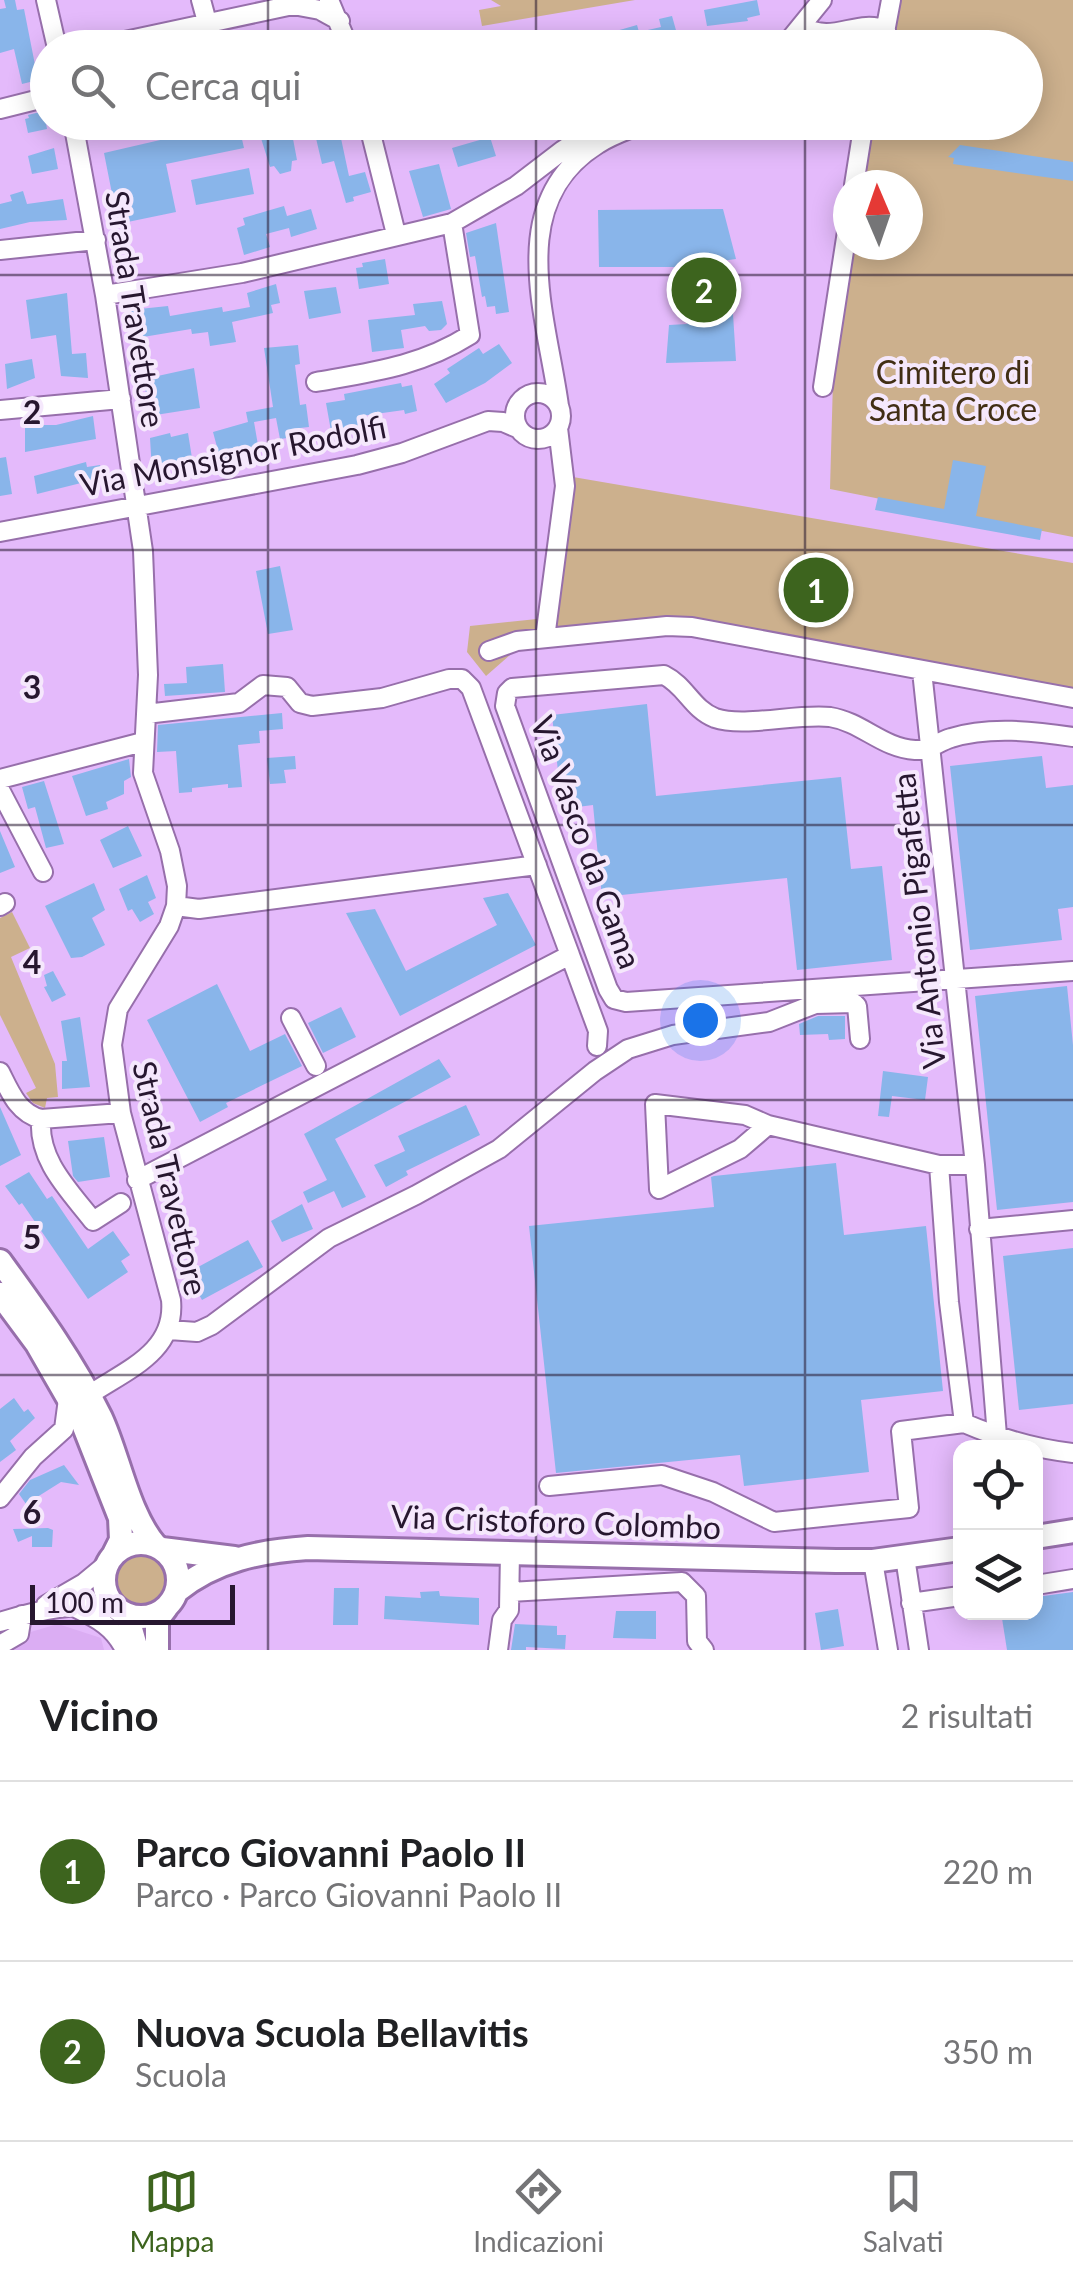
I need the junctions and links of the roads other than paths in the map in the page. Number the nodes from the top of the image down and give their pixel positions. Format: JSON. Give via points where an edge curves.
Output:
{"nodes":[{"id":1,"x":46,"y":0,"type":"edge"},
{"id":2,"x":201,"y":0,"type":"edge"},
{"id":3,"x":329,"y":0,"type":"edge"},
{"id":4,"x":822,"y":0,"type":"edge"},
{"id":5,"x":892,"y":0,"type":"edge"},
{"id":6,"x":296,"y":3,"type":"edge"},
{"id":7,"x":340,"y":21,"type":"junction"},
{"id":8,"x":206,"y":22,"type":"junction"},
{"id":9,"x":802,"y":26,"type":"junction"},
{"id":10,"x":53,"y":30,"type":"edge"},
{"id":11,"x":171,"y":30,"type":"edge"},
{"id":12,"x":343,"y":30,"type":"edge"},
{"id":13,"x":799,"y":30,"type":"edge"},
{"id":14,"x":811,"y":30,"type":"edge"},
{"id":15,"x":852,"y":30,"type":"edge"},
{"id":16,"x":878,"y":30,"type":"edge"},
{"id":17,"x":886,"y":30,"type":"edge"},
{"id":18,"x":30,"y":102,"type":"edge"},
{"id":19,"x":0,"y":109,"type":"edge"},
{"id":20,"x":76,"y":140,"type":"edge"},
{"id":21,"x":373,"y":140,"type":"edge"},
{"id":22,"x":578,"y":140,"type":"edge"},
{"id":23,"x":606,"y":140,"type":"edge"},
{"id":24,"x":861,"y":140,"type":"edge"},
{"id":25,"x":856,"y":170,"type":"edge"},
{"id":26,"x":516,"y":186,"type":"junction"},
{"id":27,"x":548,"y":200,"type":"junction"},
{"id":28,"x":452,"y":223,"type":"junction"},
{"id":29,"x":396,"y":234,"type":"junction"},
{"id":30,"x":96,"y":240,"type":"junction"},
{"id":31,"x":0,"y":250,"type":"edge"},
{"id":32,"x":843,"y":260,"type":"edge"},
{"id":33,"x":105,"y":295,"type":"junction"},
{"id":34,"x":552,"y":366,"type":"junction"},
{"id":35,"x":316,"y":382,"type":"dead end"},
{"id":36,"x":823,"y":387,"type":"dead end"},
{"id":37,"x":121,"y":399,"type":"junction"},
{"id":38,"x":523,"y":400,"type":"junction"},
{"id":39,"x":559,"y":406,"type":"junction"},
{"id":40,"x":0,"y":410,"type":"edge"},
{"id":41,"x":475,"y":425,"type":"junction"},
{"id":42,"x":517,"y":428,"type":"junction"},
{"id":43,"x":558,"y":428,"type":"junction"},
{"id":44,"x":533,"y":440,"type":"junction"},
{"id":45,"x":562,"y":470,"type":"junction"},
{"id":46,"x":134,"y":506,"type":"junction"},
{"id":47,"x":0,"y":532,"type":"edge"},
{"id":48,"x":546,"y":630,"type":"junction"},
{"id":49,"x":489,"y":652,"type":"dead end"},
{"id":50,"x":922,"y":671,"type":"junction"},
{"id":51,"x":1073,"y":698,"type":"edge"},
{"id":52,"x":146,"y":714,"type":"junction"},
{"id":53,"x":1073,"y":738,"type":"edge"},
{"id":54,"x":143,"y":742,"type":"junction"},
{"id":55,"x":930,"y":750,"type":"junction"},
{"id":56,"x":0,"y":779,"type":"edge"},
{"id":57,"x":0,"y":790,"type":"edge"},
{"id":58,"x":537,"y":865,"type":"junction"},
{"id":59,"x":43,"y":872,"type":"dead end"},
{"id":60,"x":176,"y":906,"type":"junction"},
{"id":61,"x":570,"y":955,"type":"junction"},
{"id":62,"x":1073,"y":971,"type":"edge"},
{"id":63,"x":953,"y":980,"type":"junction"},
{"id":64,"x":292,"y":1018,"type":"dead end"},
{"id":65,"x":860,"y":1039,"type":"dead end"},
{"id":66,"x":597,"y":1046,"type":"dead end"},
{"id":67,"x":316,"y":1066,"type":"dead end"},
{"id":68,"x":0,"y":1072,"type":"edge"},
{"id":69,"x":120,"y":1113,"type":"junction"},
{"id":70,"x":40,"y":1119,"type":"junction"},
{"id":71,"x":768,"y":1124,"type":"junction"},
{"id":72,"x":939,"y":1165,"type":"junction"},
{"id":73,"x":974,"y":1166,"type":"junction"},
{"id":74,"x":137,"y":1180,"type":"junction"},
{"id":75,"x":120,"y":1204,"type":"dead end"},
{"id":76,"x":1073,"y":1220,"type":"edge"},
{"id":77,"x":979,"y":1229,"type":"junction"},
{"id":78,"x":0,"y":1261,"type":"edge"},
{"id":79,"x":0,"y":1294,"type":"edge"},
{"id":80,"x":169,"y":1330,"type":"junction"},
{"id":81,"x":78,"y":1394,"type":"junction"},
{"id":82,"x":964,"y":1423,"type":"junction"},
{"id":83,"x":994,"y":1440,"type":"edge"},
{"id":84,"x":998,"y":1440,"type":"edge"},
{"id":85,"x":1043,"y":1450,"type":"edge"},
{"id":86,"x":1073,"y":1453,"type":"edge"},
{"id":87,"x":549,"y":1486,"type":"dead end"},
{"id":88,"x":0,"y":1498,"type":"edge"},
{"id":89,"x":1073,"y":1531,"type":"edge"},
{"id":90,"x":1043,"y":1536,"type":"edge"},
{"id":91,"x":159,"y":1548,"type":"junction"},
{"id":92,"x":953,"y":1550,"type":"edge"},
{"id":93,"x":510,"y":1552,"type":"junction"},
{"id":94,"x":905,"y":1557,"type":"junction"},
{"id":95,"x":238,"y":1558,"type":"junction"},
{"id":96,"x":111,"y":1559,"type":"junction"},
{"id":97,"x":873,"y":1561,"type":"junction"},
{"id":98,"x":1073,"y":1579,"type":"edge"},
{"id":99,"x":1043,"y":1584,"type":"edge"},
{"id":100,"x":510,"y":1592,"type":"junction"},
{"id":101,"x":953,"y":1597,"type":"edge"},
{"id":102,"x":172,"y":1599,"type":"junction"},
{"id":103,"x":912,"y":1603,"type":"junction"},
{"id":104,"x":72,"y":1606,"type":"junction"},
{"id":105,"x":122,"y":1612,"type":"junction"},
{"id":106,"x":22,"y":1615,"type":"junction"},
{"id":107,"x":0,"y":1622,"type":"edge"},
{"id":108,"x":0,"y":1645,"type":"edge"},
{"id":109,"x":125,"y":1650,"type":"edge"},
{"id":110,"x":138,"y":1650,"type":"edge"},
{"id":111,"x":157,"y":1650,"type":"edge"},
{"id":112,"x":498,"y":1650,"type":"edge"},
{"id":113,"x":704,"y":1650,"type":"edge"},
{"id":114,"x":888,"y":1650,"type":"edge"},
{"id":115,"x":919,"y":1650,"type":"edge"}],
"edges":[{"from":1,"to":10,"type":"street"},
{"from":2,"to":8,"type":"street"},
{"from":3,"to":7,"type":"street"},
{"from":4,"to":9,"type":"street"},
{"from":5,"to":17,"type":"street"},
{"from":6,"to":7,"type":"street"},
{"from":6,"to":8,"type":"street"},
{"from":7,"to":12,"type":"street"},
{"from":8,"to":11,"type":"street"},
{"from":9,"to":13,"type":"street"},
{"from":9,"to":14,"type":"street"},
{"from":15,"to":16,"type":"street"},
{"from":18,"to":19,"type":"street"},
{"from":20,"to":30,"type":"street","name":"Strada Travettore"},
{"from":21,"to":29,"type":"street"},
{"from":22,"to":26,"type":"street"},
{"from":23,"to":27,"type":"street","via":[[582,154]]},
{"from":24,"to":25,"type":"street"},
{"from":26,"to":27,"type":"street"},
{"from":26,"to":28,"type":"street"},
{"from":27,"to":34,"type":"street","via":[[537,262]]},
{"from":28,"to":29,"type":"street"},
{"from":28,"to":35,"type":"street","via":[[470,336],[441,354]]},
{"from":29,"to":33,"type":"street","via":[[242,273]]},
{"from":30,"to":31,"type":"street"},
{"from":30,"to":33,"type":"street","name":"Strada Travettore"},
{"from":32,"to":36,"type":"street"},
{"from":33,"to":37,"type":"street","name":"Strada Travettore"},
{"from":34,"to":38,"type":"street","name":"Via Monsignor Rodolfi"},
{"from":34,"to":39,"type":"street"},
{"from":37,"to":40,"type":"street"},
{"from":37,"to":46,"type":"street","name":"Strada Travettore"},
{"from":38,"to":39,"type":"street","via":[[546,395]]},
{"from":38,"to":41,"type":"street","name":"Via Monsignor Rodolfi"},
{"from":38,"to":42,"type":"street"},
{"from":39,"to":43,"type":"street"},
{"from":41,"to":42,"type":"street","name":"Via Monsignor Rodolfi"},
{"from":41,"to":46,"type":"street","name":"Via Monsignor Rodolfi","via":[[356,465]]},
{"from":42,"to":44,"type":"street"},
{"from":43,"to":44,"type":"street"},
{"from":43,"to":45,"type":"street"},
{"from":44,"to":45,"type":"street"},
{"from":45,"to":48,"type":"street"},
{"from":46,"to":47,"type":"street","name":"Via Monsignor Rodolfi"},
{"from":46,"to":52,"type":"street","name":"Strada Travettore","via":[[148,634]]},
{"from":48,"to":49,"type":"street"},
{"from":48,"to":50,"type":"street","via":[[692,627]]},
{"from":50,"to":51,"type":"street"},
{"from":50,"to":55,"type":"street","name":"Via Antonio Pigafetta"},
{"from":52,"to":54,"type":"street","name":"Strada Travettore"},
{"from":52,"to":58,"type":"street","via":[[239,703],[263,685],[287,687],[312,706],[382,698],[456,678],[467,682]]},
{"from":53,"to":55,"type":"street","name":"Via Vasco da Gama","via":[[986,732],[950,738]]},
{"from":54,"to":56,"type":"street"},
{"from":54,"to":60,"type":"street","name":"Strada Travettore","via":[[143,773],[175,871]]},
{"from":55,"to":63,"type":"street","name":"Via Antonio Pigafetta"},
{"from":55,"to":63,"type":"street","name":"Via Vasco da Gama","via":[[885,744],[830,717],[721,720],[699,711],[681,684],[664,675],[512,688],[505,706],[614,999]]},
{"from":57,"to":59,"type":"street"},
{"from":58,"to":60,"type":"street","via":[[216,907]]},
{"from":58,"to":61,"type":"street"},
{"from":60,"to":69,"type":"street","name":"Strada Travettore","via":[[115,1021],[112,1059]]},
{"from":61,"to":66,"type":"street","via":[[598,1031]]},
{"from":61,"to":74,"type":"street"},
{"from":62,"to":63,"type":"street"},
{"from":63,"to":73,"type":"street","name":"Via Antonio Pigafetta"},
{"from":64,"to":67,"type":"street"},
{"from":65,"to":80,"type":"street","via":[[854,1003],[815,1004],[769,1022],[643,1043],[595,1071],[499,1148],[329,1238],[212,1325],[197,1332]]},
{"from":68,"to":70,"type":"street","via":[[14,1100]]},
{"from":69,"to":70,"type":"street"},
{"from":69,"to":74,"type":"street","name":"Strada Travettore"},
{"from":70,"to":75,"type":"street","via":[[47,1161],[93,1222]]},
{"from":71,"to":71,"type":"street","via":[[656,1104],[659,1188],[740,1148]]},
{"from":71,"to":72,"type":"street"},
{"from":72,"to":73,"type":"street"},
{"from":72,"to":82,"type":"street"},
{"from":73,"to":77,"type":"street","name":"Via Antonio Pigafetta"},
{"from":74,"to":80,"type":"street","name":"Strada Travettore","via":[[171,1300]]},
{"from":76,"to":77,"type":"street"},
{"from":77,"to":84,"type":"street","name":"Via Antonio Pigafetta"},
{"from":78,"to":81,"type":"main road","via":[[61,1346]]},
{"from":79,"to":81,"type":"main road"},
{"from":80,"to":81,"type":"street","name":"Strada Travettore","via":[[151,1354]]},
{"from":81,"to":88,"type":"street","via":[[64,1429]]},
{"from":81,"to":91,"type":"main road"},
{"from":81,"to":96,"type":"main road","via":[[120,1518],[121,1540]]},
{"from":82,"to":83,"type":"street"},
{"from":82,"to":87,"type":"street","via":[[901,1430],[909,1508],[774,1522],[662,1475]]},
{"from":85,"to":86,"type":"street"},
{"from":89,"to":90,"type":"main road"},
{"from":91,"to":95,"type":"main road","name":"Via Cristoforo Colombo"},
{"from":91,"to":96,"type":"main road","via":[[131,1544]]},
{"from":91,"to":102,"type":"main road","via":[[176,1568]]},
{"from":92,"to":94,"type":"main road","name":"Via Cristoforo Colombo"},
{"from":93,"to":95,"type":"main road","name":"Via Cristoforo Colombo","via":[[308,1548]]},
{"from":93,"to":97,"type":"main road","name":"Via Cristoforo Colombo"},
{"from":93,"to":100,"type":"street"},
{"from":94,"to":97,"type":"main road","name":"Via Cristoforo Colombo"},
{"from":94,"to":103,"type":"street"},
{"from":95,"to":102,"type":"main road","name":"Via Cristoforo Colombo","via":[[192,1580]]},
{"from":96,"to":105,"type":"main road","via":[[104,1584]]},
{"from":96,"to":106,"type":"street","via":[[59,1598]]},
{"from":97,"to":114,"type":"street"},
{"from":98,"to":99,"type":"street"},
{"from":100,"to":112,"type":"street"},
{"from":100,"to":113,"type":"street","via":[[682,1582],[696,1596],[697,1641]]},
{"from":101,"to":103,"type":"street"},
{"from":102,"to":105,"type":"main road","via":[[143,1618]]},
{"from":102,"to":111,"type":"main road","via":[[157,1620]]},
{"from":103,"to":115,"type":"street"},
{"from":104,"to":105,"type":"street"},
{"from":104,"to":106,"type":"street"},
{"from":104,"to":109,"type":"street","via":[[102,1620]]},
{"from":105,"to":110,"type":"main road"},
{"from":106,"to":107,"type":"street"},
{"from":106,"to":108,"type":"street","via":[[19,1634]]}]}
